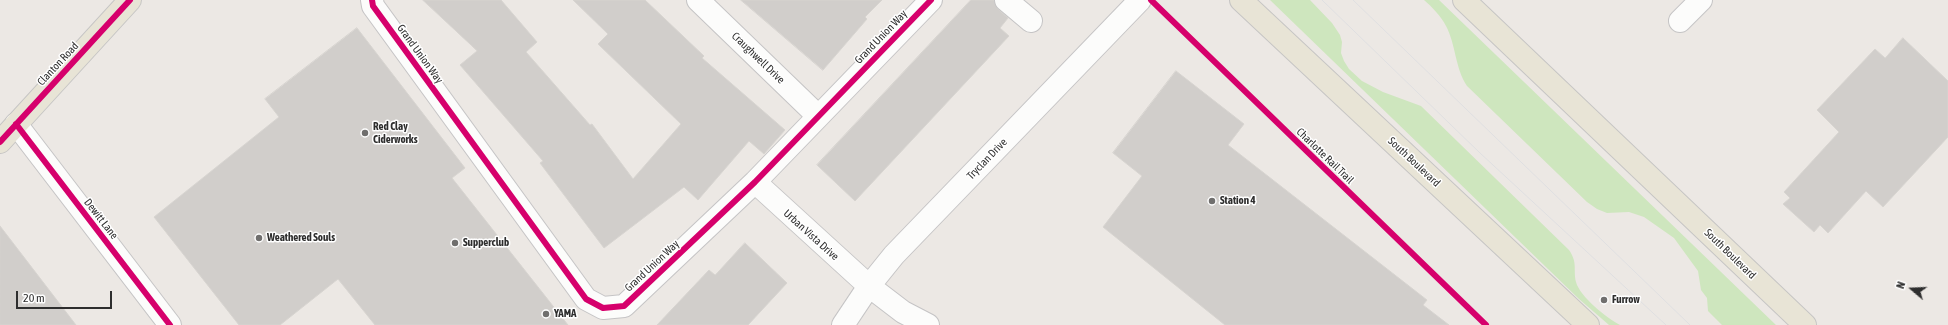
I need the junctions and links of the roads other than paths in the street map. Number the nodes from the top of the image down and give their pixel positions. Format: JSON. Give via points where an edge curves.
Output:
{"nodes":[{"id":1,"x":130,"y":0,"type":"edge"},
{"id":2,"x":372,"y":0,"type":"edge"},
{"id":3,"x":698,"y":0,"type":"edge"},
{"id":4,"x":930,"y":0,"type":"edge"},
{"id":5,"x":1006,"y":0,"type":"edge"},
{"id":6,"x":1140,"y":0,"type":"edge"},
{"id":7,"x":1240,"y":0,"type":"edge"},
{"id":8,"x":1464,"y":0,"type":"edge"},
{"id":9,"x":1700,"y":0,"type":"edge"},
{"id":10,"x":1031,"y":21,"type":"dead end"},
{"id":11,"x":1680,"y":21,"type":"dead end"},
{"id":12,"x":818,"y":116,"type":"junction"},
{"id":13,"x":16,"y":124,"type":"junction"},
{"id":14,"x":0,"y":142,"type":"edge"},
{"id":15,"x":755,"y":182,"type":"junction"},
{"id":16,"x":869,"y":286,"type":"junction"},
{"id":17,"x":164,"y":323,"type":"edge"},
{"id":18,"x":1586,"y":324,"type":"edge"},
{"id":19,"x":844,"y":325,"type":"edge"},
{"id":20,"x":928,"y":325,"type":"edge"},
{"id":21,"x":1805,"y":325,"type":"edge"}],
"edges":[{"from":1,"to":13,"type":"main road","name":"Clanton Road"},
{"from":2,"to":15,"type":"street","name":"Grand Union Way","via":[[373,6],[586,300],[603,308],[624,306]]},
{"from":3,"to":12,"type":"street","name":"Craughwell Drive"},
{"from":4,"to":12,"type":"street","name":"Grand Union Way"},
{"from":5,"to":10,"type":"street"},
{"from":6,"to":16,"type":"street","name":"Tryclan Drive","via":[[900,250]]},
{"from":7,"to":18,"type":"main road","name":"South Boulevard"},
{"from":8,"to":21,"type":"main road","name":"South Boulevard"},
{"from":9,"to":11,"type":"street"},
{"from":12,"to":15,"type":"street","name":"Grand Union Way"},
{"from":13,"to":14,"type":"main road","name":"Clanton Road"},
{"from":13,"to":17,"type":"street","name":"Dewitt Lane"},
{"from":15,"to":16,"type":"street","name":"Urban Vista Drive"},
{"from":16,"to":19,"type":"street","name":"Tryclan Drive"},
{"from":16,"to":20,"type":"street","name":"Urban Vista Drive","via":[[903,312]]}]}
